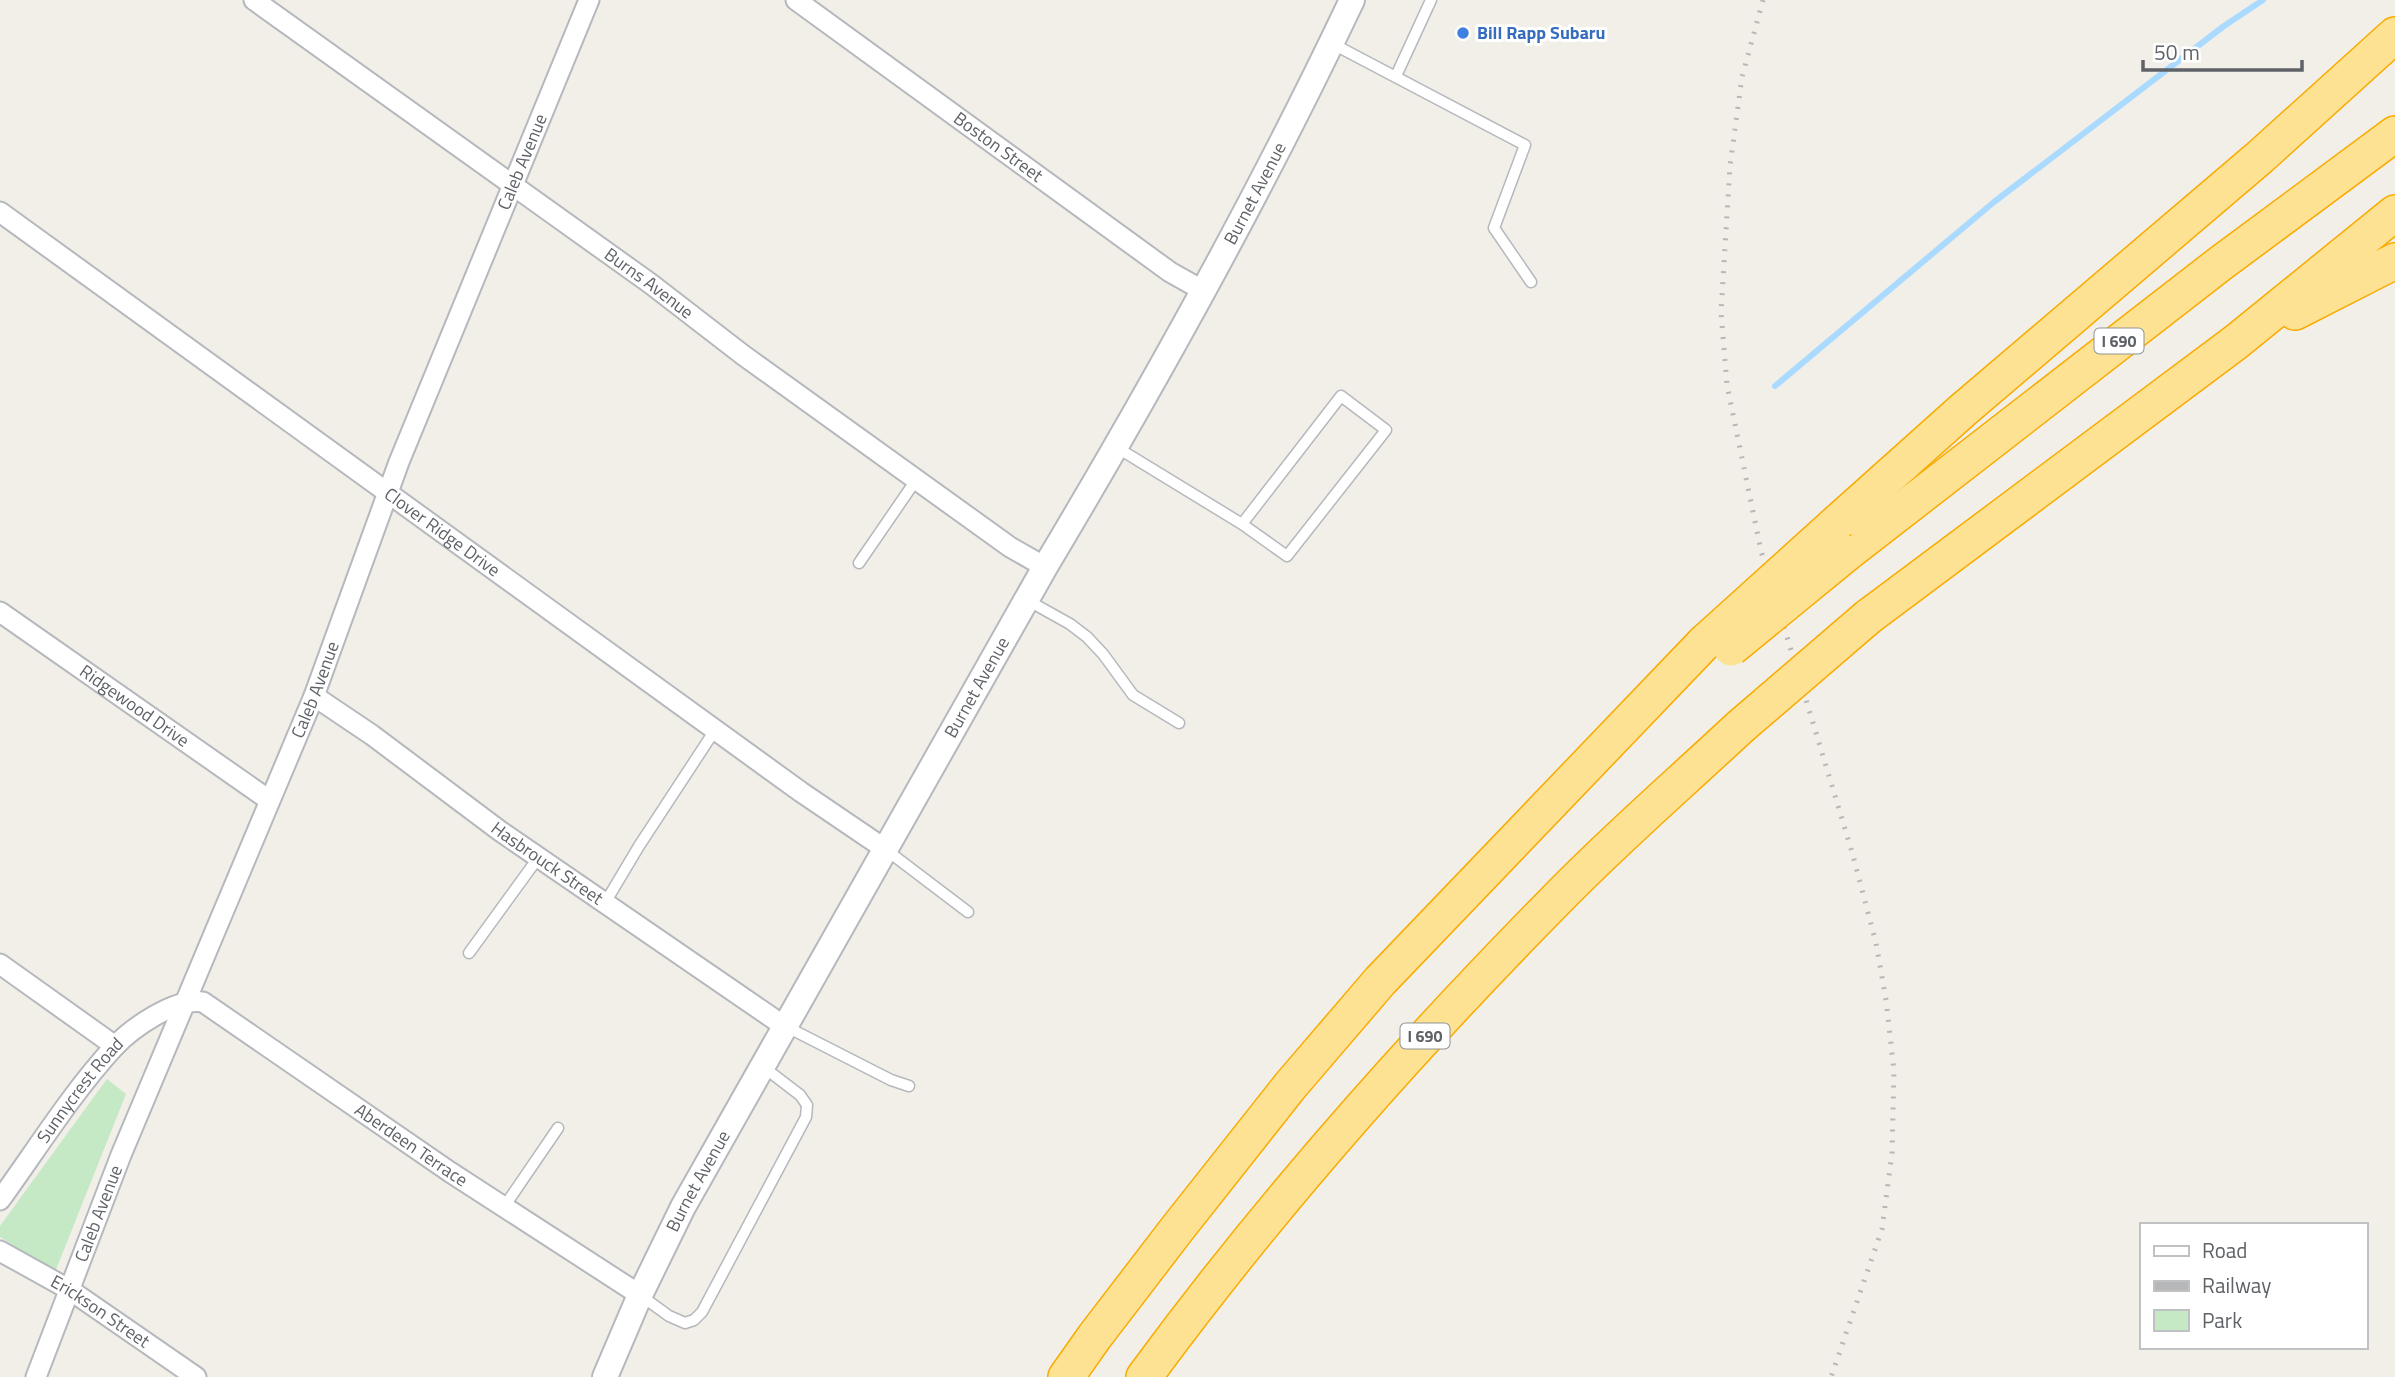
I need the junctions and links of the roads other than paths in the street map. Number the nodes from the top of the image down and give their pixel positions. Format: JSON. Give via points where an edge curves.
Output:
{"nodes":[{"id":1,"x":254,"y":0,"type":"edge"},
{"id":2,"x":589,"y":0,"type":"edge"},
{"id":3,"x":796,"y":0,"type":"edge"},
{"id":4,"x":1352,"y":0,"type":"edge"},
{"id":5,"x":1431,"y":0,"type":"edge"},
{"id":6,"x":2395,"y":35,"type":"edge"},
{"id":7,"x":1331,"y":44,"type":"junction"},
{"id":8,"x":2395,"y":52,"type":"edge"},
{"id":9,"x":1396,"y":76,"type":"junction"},
{"id":10,"x":2395,"y":134,"type":"edge"},
{"id":11,"x":2260,"y":157,"type":"junction"},
{"id":12,"x":514,"y":186,"type":"junction"},
{"id":13,"x":0,"y":212,"type":"edge"},
{"id":14,"x":2395,"y":213,"type":"edge"},
{"id":15,"x":2395,"y":261,"type":"edge"},
{"id":16,"x":1531,"y":282,"type":"dead end"},
{"id":17,"x":1202,"y":290,"type":"junction"},
{"id":18,"x":2236,"y":342,"type":"junction"},
{"id":19,"x":1115,"y":447,"type":"junction"},
{"id":20,"x":916,"y":480,"type":"junction"},
{"id":21,"x":387,"y":493,"type":"junction"},
{"id":22,"x":1242,"y":524,"type":"junction"},
{"id":23,"x":1843,"y":537,"type":"junction"},
{"id":24,"x":859,"y":563,"type":"dead end"},
{"id":25,"x":1045,"y":567,"type":"junction"},
{"id":26,"x":1026,"y":600,"type":"junction"},
{"id":27,"x":0,"y":612,"type":"edge"},
{"id":28,"x":314,"y":696,"type":"junction"},
{"id":29,"x":1179,"y":723,"type":"dead end"},
{"id":30,"x":715,"y":730,"type":"junction"},
{"id":31,"x":269,"y":800,"type":"junction"},
{"id":32,"x":885,"y":849,"type":"junction"},
{"id":33,"x":538,"y":858,"type":"junction"},
{"id":34,"x":605,"y":903,"type":"junction"},
{"id":35,"x":968,"y":912,"type":"dead end"},
{"id":36,"x":469,"y":953,"type":"dead end"},
{"id":37,"x":0,"y":964,"type":"edge"},
{"id":38,"x":184,"y":1002,"type":"junction"},
{"id":39,"x":784,"y":1026,"type":"junction"},
{"id":40,"x":115,"y":1046,"type":"junction"},
{"id":41,"x":762,"y":1066,"type":"junction"},
{"id":42,"x":909,"y":1086,"type":"dead end"},
{"id":43,"x":558,"y":1128,"type":"dead end"},
{"id":44,"x":0,"y":1200,"type":"edge"},
{"id":45,"x":504,"y":1207,"type":"junction"},
{"id":46,"x":0,"y":1251,"type":"edge"},
{"id":47,"x":69,"y":1290,"type":"junction"},
{"id":48,"x":640,"y":1295,"type":"junction"},
{"id":49,"x":36,"y":1377,"type":"edge"},
{"id":50,"x":196,"y":1377,"type":"edge"},
{"id":51,"x":605,"y":1377,"type":"edge"},
{"id":52,"x":1066,"y":1377,"type":"edge"},
{"id":53,"x":1144,"y":1377,"type":"edge"}],
"edges":[{"from":1,"to":12,"type":"street","name":"Burns Avenue"},
{"from":2,"to":12,"type":"street","name":"Caleb Avenue"},
{"from":3,"to":17,"type":"street","name":"Boston Street","via":[[1159,264]]},
{"from":4,"to":7,"type":"street","name":"Burnet Avenue"},
{"from":5,"to":9,"type":"lane"},
{"from":6,"to":11,"type":"highway"},
{"from":7,"to":9,"type":"lane"},
{"from":7,"to":17,"type":"street","name":"Burnet Avenue"},
{"from":8,"to":11,"type":"highway"},
{"from":9,"to":16,"type":"lane","via":[[1525,145],[1494,228]]},
{"from":10,"to":23,"type":"highway","number":"I 690"},
{"from":11,"to":23,"type":"highway","via":[[1973,401]]},
{"from":12,"to":20,"type":"street","name":"Burns Avenue"},
{"from":12,"to":21,"type":"street","name":"Caleb Avenue"},
{"from":13,"to":21,"type":"street","name":"Clover Ridge Drive"},
{"from":14,"to":18,"type":"highway","number":"I 690"},
{"from":15,"to":18,"type":"highway"},
{"from":17,"to":19,"type":"street","name":"Burnet Avenue"},
{"from":18,"to":53,"type":"highway","number":"I 690","bridge":true,"via":[[1868,617],[1740,727],[1557,898],[1428,1032],[1306,1171]]},
{"from":19,"to":22,"type":"lane"},
{"from":19,"to":25,"type":"street","name":"Burnet Avenue"},
{"from":20,"to":24,"type":"lane"},
{"from":20,"to":25,"type":"street","name":"Burns Avenue"},
{"from":21,"to":28,"type":"street","name":"Caleb Avenue"},
{"from":21,"to":30,"type":"street","name":"Clover Ridge Drive"},
{"from":22,"to":22,"type":"lane","via":[[1287,556],[1386,430],[1341,396]]},
{"from":23,"to":52,"type":"highway","number":"I 690","bridge":true,"via":[[1712,650],[1552,799],[1380,981],[1290,1086]]},
{"from":25,"to":26,"type":"street","name":"Burnet Avenue"},
{"from":26,"to":29,"type":"lane","via":[[1087,637],[1133,695]]},
{"from":26,"to":32,"type":"street","name":"Burnet Avenue"},
{"from":27,"to":31,"type":"street","name":"Ridgewood Drive"},
{"from":28,"to":31,"type":"street","name":"Caleb Avenue"},
{"from":28,"to":33,"type":"street","name":"Hasbrouck Street"},
{"from":30,"to":32,"type":"street","name":"Clover Ridge Drive"},
{"from":30,"to":34,"type":"lane"},
{"from":31,"to":38,"type":"street","name":"Caleb Avenue"},
{"from":32,"to":35,"type":"lane"},
{"from":32,"to":39,"type":"street","name":"Burnet Avenue"},
{"from":33,"to":34,"type":"street","name":"Hasbrouck Street"},
{"from":33,"to":36,"type":"lane"},
{"from":34,"to":39,"type":"street","name":"Hasbrouck Street"},
{"from":37,"to":40,"type":"street"},
{"from":38,"to":40,"type":"street","name":"Sunnycrest Road","via":[[148,1020]]},
{"from":38,"to":45,"type":"street","name":"Aberdeen Terrace","via":[[203,1002]]},
{"from":38,"to":47,"type":"street","name":"Caleb Avenue"},
{"from":39,"to":41,"type":"street","name":"Burnet Avenue"},
{"from":39,"to":42,"type":"lane"},
{"from":40,"to":44,"type":"street","name":"Sunnycrest Road"},
{"from":41,"to":48,"type":"street","name":"Burnet Avenue"},
{"from":41,"to":48,"type":"lane","via":[[807,1105],[800,1129],[702,1312],[685,1323]]},
{"from":43,"to":45,"type":"lane"},
{"from":45,"to":48,"type":"street","name":"Aberdeen Terrace"},
{"from":46,"to":47,"type":"street","name":"Erickson Street"},
{"from":47,"to":49,"type":"street","name":"Caleb Avenue"},
{"from":47,"to":50,"type":"street","name":"Erickson Street"},
{"from":48,"to":51,"type":"street","name":"Burnet Avenue"}]}
